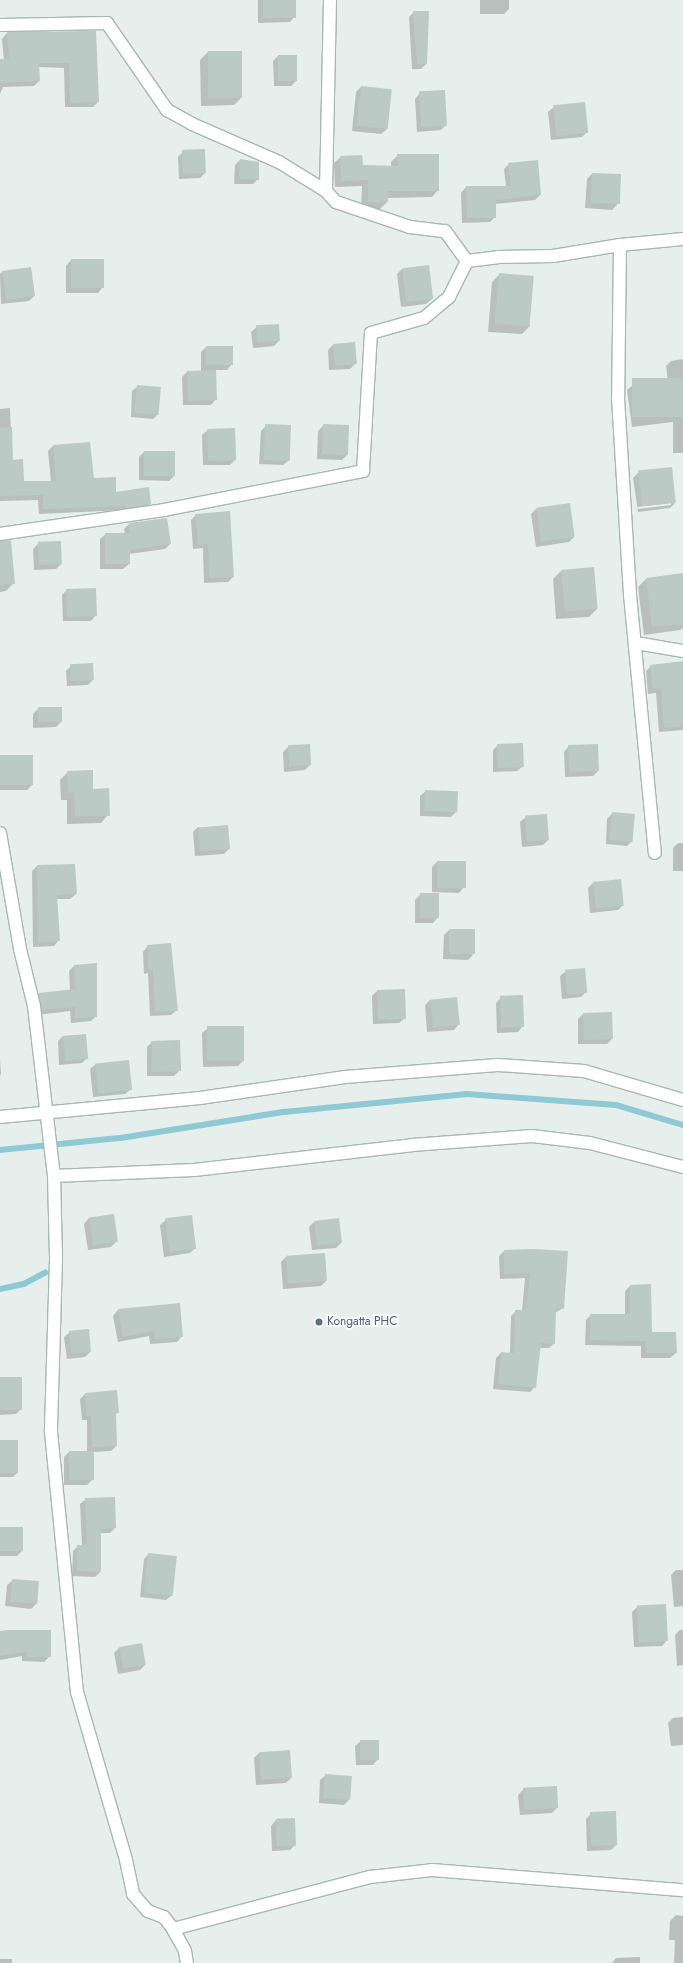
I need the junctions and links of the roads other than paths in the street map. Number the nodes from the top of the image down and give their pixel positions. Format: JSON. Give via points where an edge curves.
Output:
{"nodes":[{"id":1,"x":330,"y":0,"type":"edge"},
{"id":2,"x":0,"y":25,"type":"edge"},
{"id":3,"x":326,"y":191,"type":"junction"},
{"id":4,"x":683,"y":239,"type":"edge"},
{"id":5,"x":620,"y":245,"type":"junction"},
{"id":6,"x":467,"y":261,"type":"junction"},
{"id":7,"x":0,"y":534,"type":"edge"},
{"id":8,"x":636,"y":642,"type":"junction"},
{"id":9,"x":683,"y":651,"type":"edge"},
{"id":10,"x":0,"y":833,"type":"edge"},
{"id":11,"x":654,"y":853,"type":"dead end"},
{"id":12,"x":683,"y":1100,"type":"edge"},
{"id":13,"x":48,"y":1112,"type":"junction"},
{"id":14,"x":0,"y":1117,"type":"edge"},
{"id":15,"x":683,"y":1168,"type":"edge"},
{"id":16,"x":54,"y":1176,"type":"junction"},
{"id":17,"x":683,"y":1890,"type":"edge"},
{"id":18,"x":173,"y":1929,"type":"junction"},
{"id":19,"x":187,"y":1963,"type":"edge"}],
"edges":[{"from":1,"to":3,"type":"street"},
{"from":2,"to":3,"type":"street","via":[[107,23],[167,110],[192,124],[279,162]]},
{"from":3,"to":6,"type":"street","via":[[336,202],[355,210],[410,226],[445,231]]},
{"from":4,"to":5,"type":"street"},
{"from":5,"to":6,"type":"street","via":[[553,256],[498,257]]},
{"from":5,"to":8,"type":"street","via":[[618,398],[630,595]]},
{"from":6,"to":7,"type":"street","via":[[449,297],[424,318],[371,333],[363,471],[164,510]]},
{"from":8,"to":9,"type":"street"},
{"from":8,"to":11,"type":"street"},
{"from":10,"to":13,"type":"street","via":[[20,949],[34,1006]]},
{"from":12,"to":13,"type":"street","via":[[584,1071],[498,1065],[345,1077],[200,1098]]},
{"from":13,"to":14,"type":"street"},
{"from":13,"to":16,"type":"street"},
{"from":15,"to":16,"type":"street","via":[[590,1143],[532,1136],[412,1145],[194,1170]]},
{"from":16,"to":18,"type":"street","via":[[56,1260],[51,1432],[77,1692],[126,1860],[133,1894],[148,1911],[164,1917]]},
{"from":17,"to":18,"type":"street","via":[[432,1870],[370,1878]]},
{"from":18,"to":19,"type":"street","via":[[185,1951]]}]}
